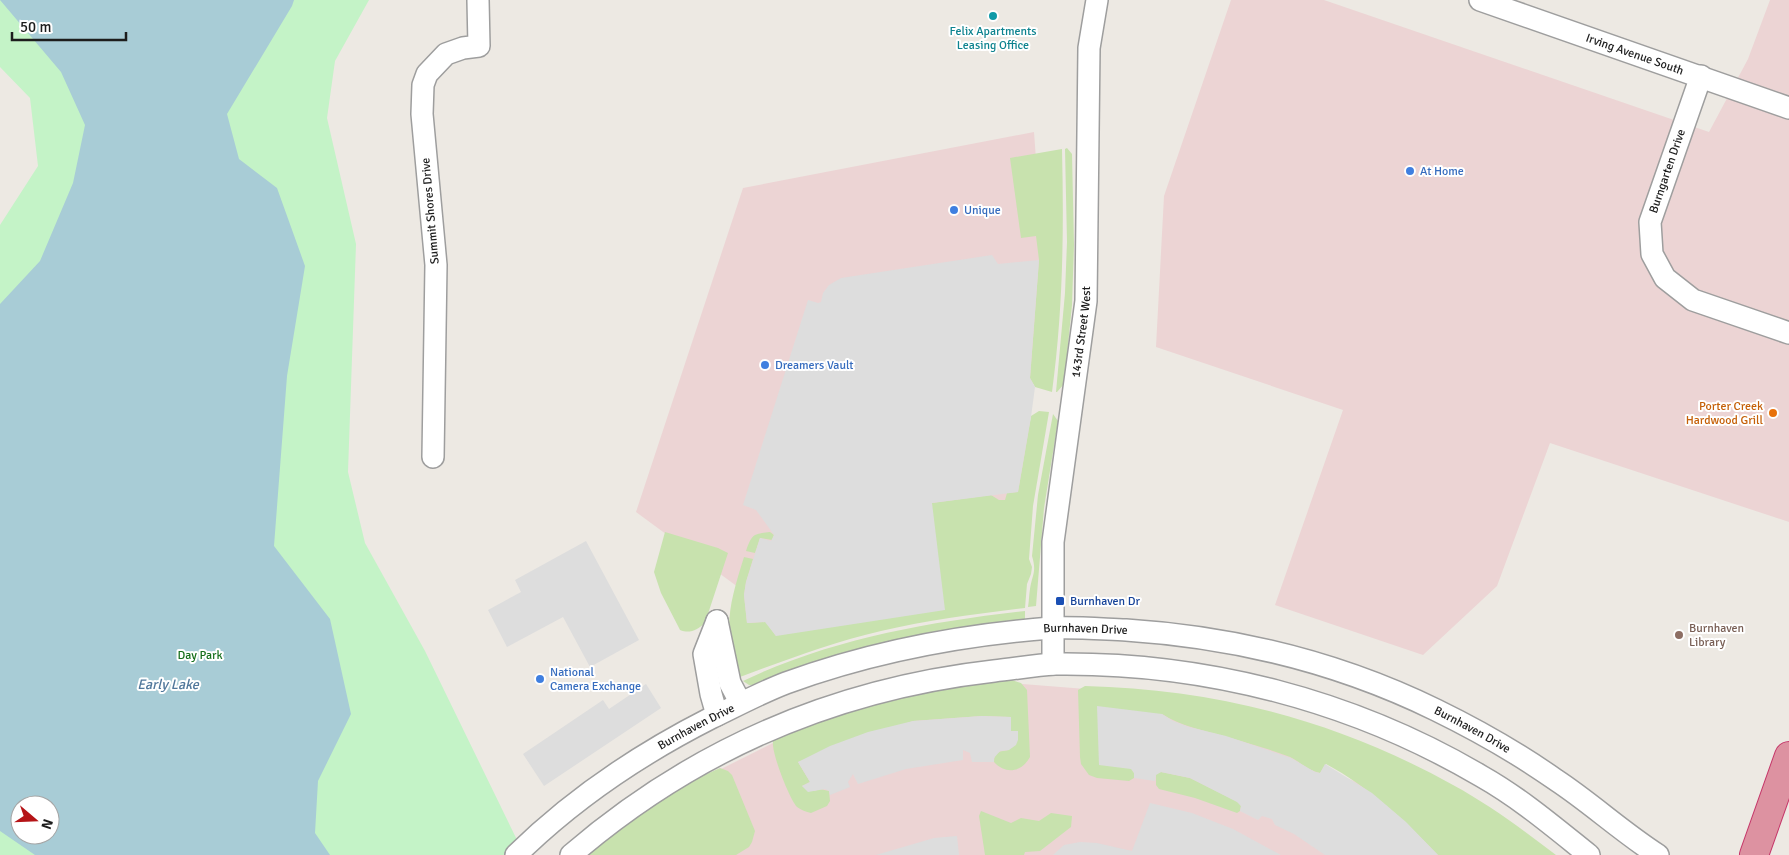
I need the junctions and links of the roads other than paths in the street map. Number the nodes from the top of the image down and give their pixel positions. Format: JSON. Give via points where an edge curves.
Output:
{"nodes":[{"id":1,"x":478,"y":0,"type":"edge"},
{"id":2,"x":1097,"y":0,"type":"edge"},
{"id":3,"x":1480,"y":0,"type":"edge"},
{"id":4,"x":1701,"y":76,"type":"junction"},
{"id":5,"x":1789,"y":108,"type":"edge"},
{"id":6,"x":1789,"y":334,"type":"edge"},
{"id":7,"x":433,"y":458,"type":"dead end"},
{"id":8,"x":1053,"y":628,"type":"junction"},
{"id":9,"x":1053,"y":664,"type":"junction"},
{"id":10,"x":740,"y":702,"type":"junction"},
{"id":11,"x":717,"y":715,"type":"junction"},
{"id":12,"x":1789,"y":756,"type":"edge"},
{"id":13,"x":516,"y":855,"type":"edge"},
{"id":14,"x":571,"y":855,"type":"edge"},
{"id":15,"x":1589,"y":855,"type":"edge"},
{"id":16,"x":1658,"y":855,"type":"edge"},
{"id":17,"x":1754,"y":855,"type":"edge"}],
"edges":[{"from":1,"to":7,"type":"street","name":"Summit Shores Drive","via":[[479,46],[446,54],[427,74],[423,85],[422,114],[436,265]]},
{"from":2,"to":8,"type":"street","name":"143rd Street West","via":[[1090,48],[1086,301],[1053,542]]},
{"from":3,"to":4,"type":"street","name":"Irving Avenue South"},
{"from":4,"to":5,"type":"street","name":"Irving Avenue South"},
{"from":4,"to":6,"type":"street","name":"Burngarten Drive","via":[[1650,222],[1652,254],[1665,278],[1693,300]]},
{"from":8,"to":9,"type":"street","name":"143rd Street West"},
{"from":8,"to":10,"type":"street","name":"Burnhaven Drive","via":[[973,636],[897,650],[831,667]]},
{"from":8,"to":16,"type":"street","name":"Burnhaven Drive","via":[[1162,633],[1219,641],[1319,664],[1368,681],[1436,710],[1497,743],[1556,780]]},
{"from":9,"to":14,"type":"street","via":[[905,685],[795,718],[691,768],[632,806]]},
{"from":9,"to":15,"type":"street","via":[[1159,669],[1213,676],[1261,686],[1357,716],[1482,776],[1537,813]]},
{"from":10,"to":11,"type":"street","name":"Burnhaven Drive"},
{"from":10,"to":11,"type":"street","via":[[730,683],[716,621],[704,654]]},
{"from":11,"to":13,"type":"street","name":"Burnhaven Drive","via":[[613,775]]},
{"from":12,"to":17,"type":"highway"}]}
